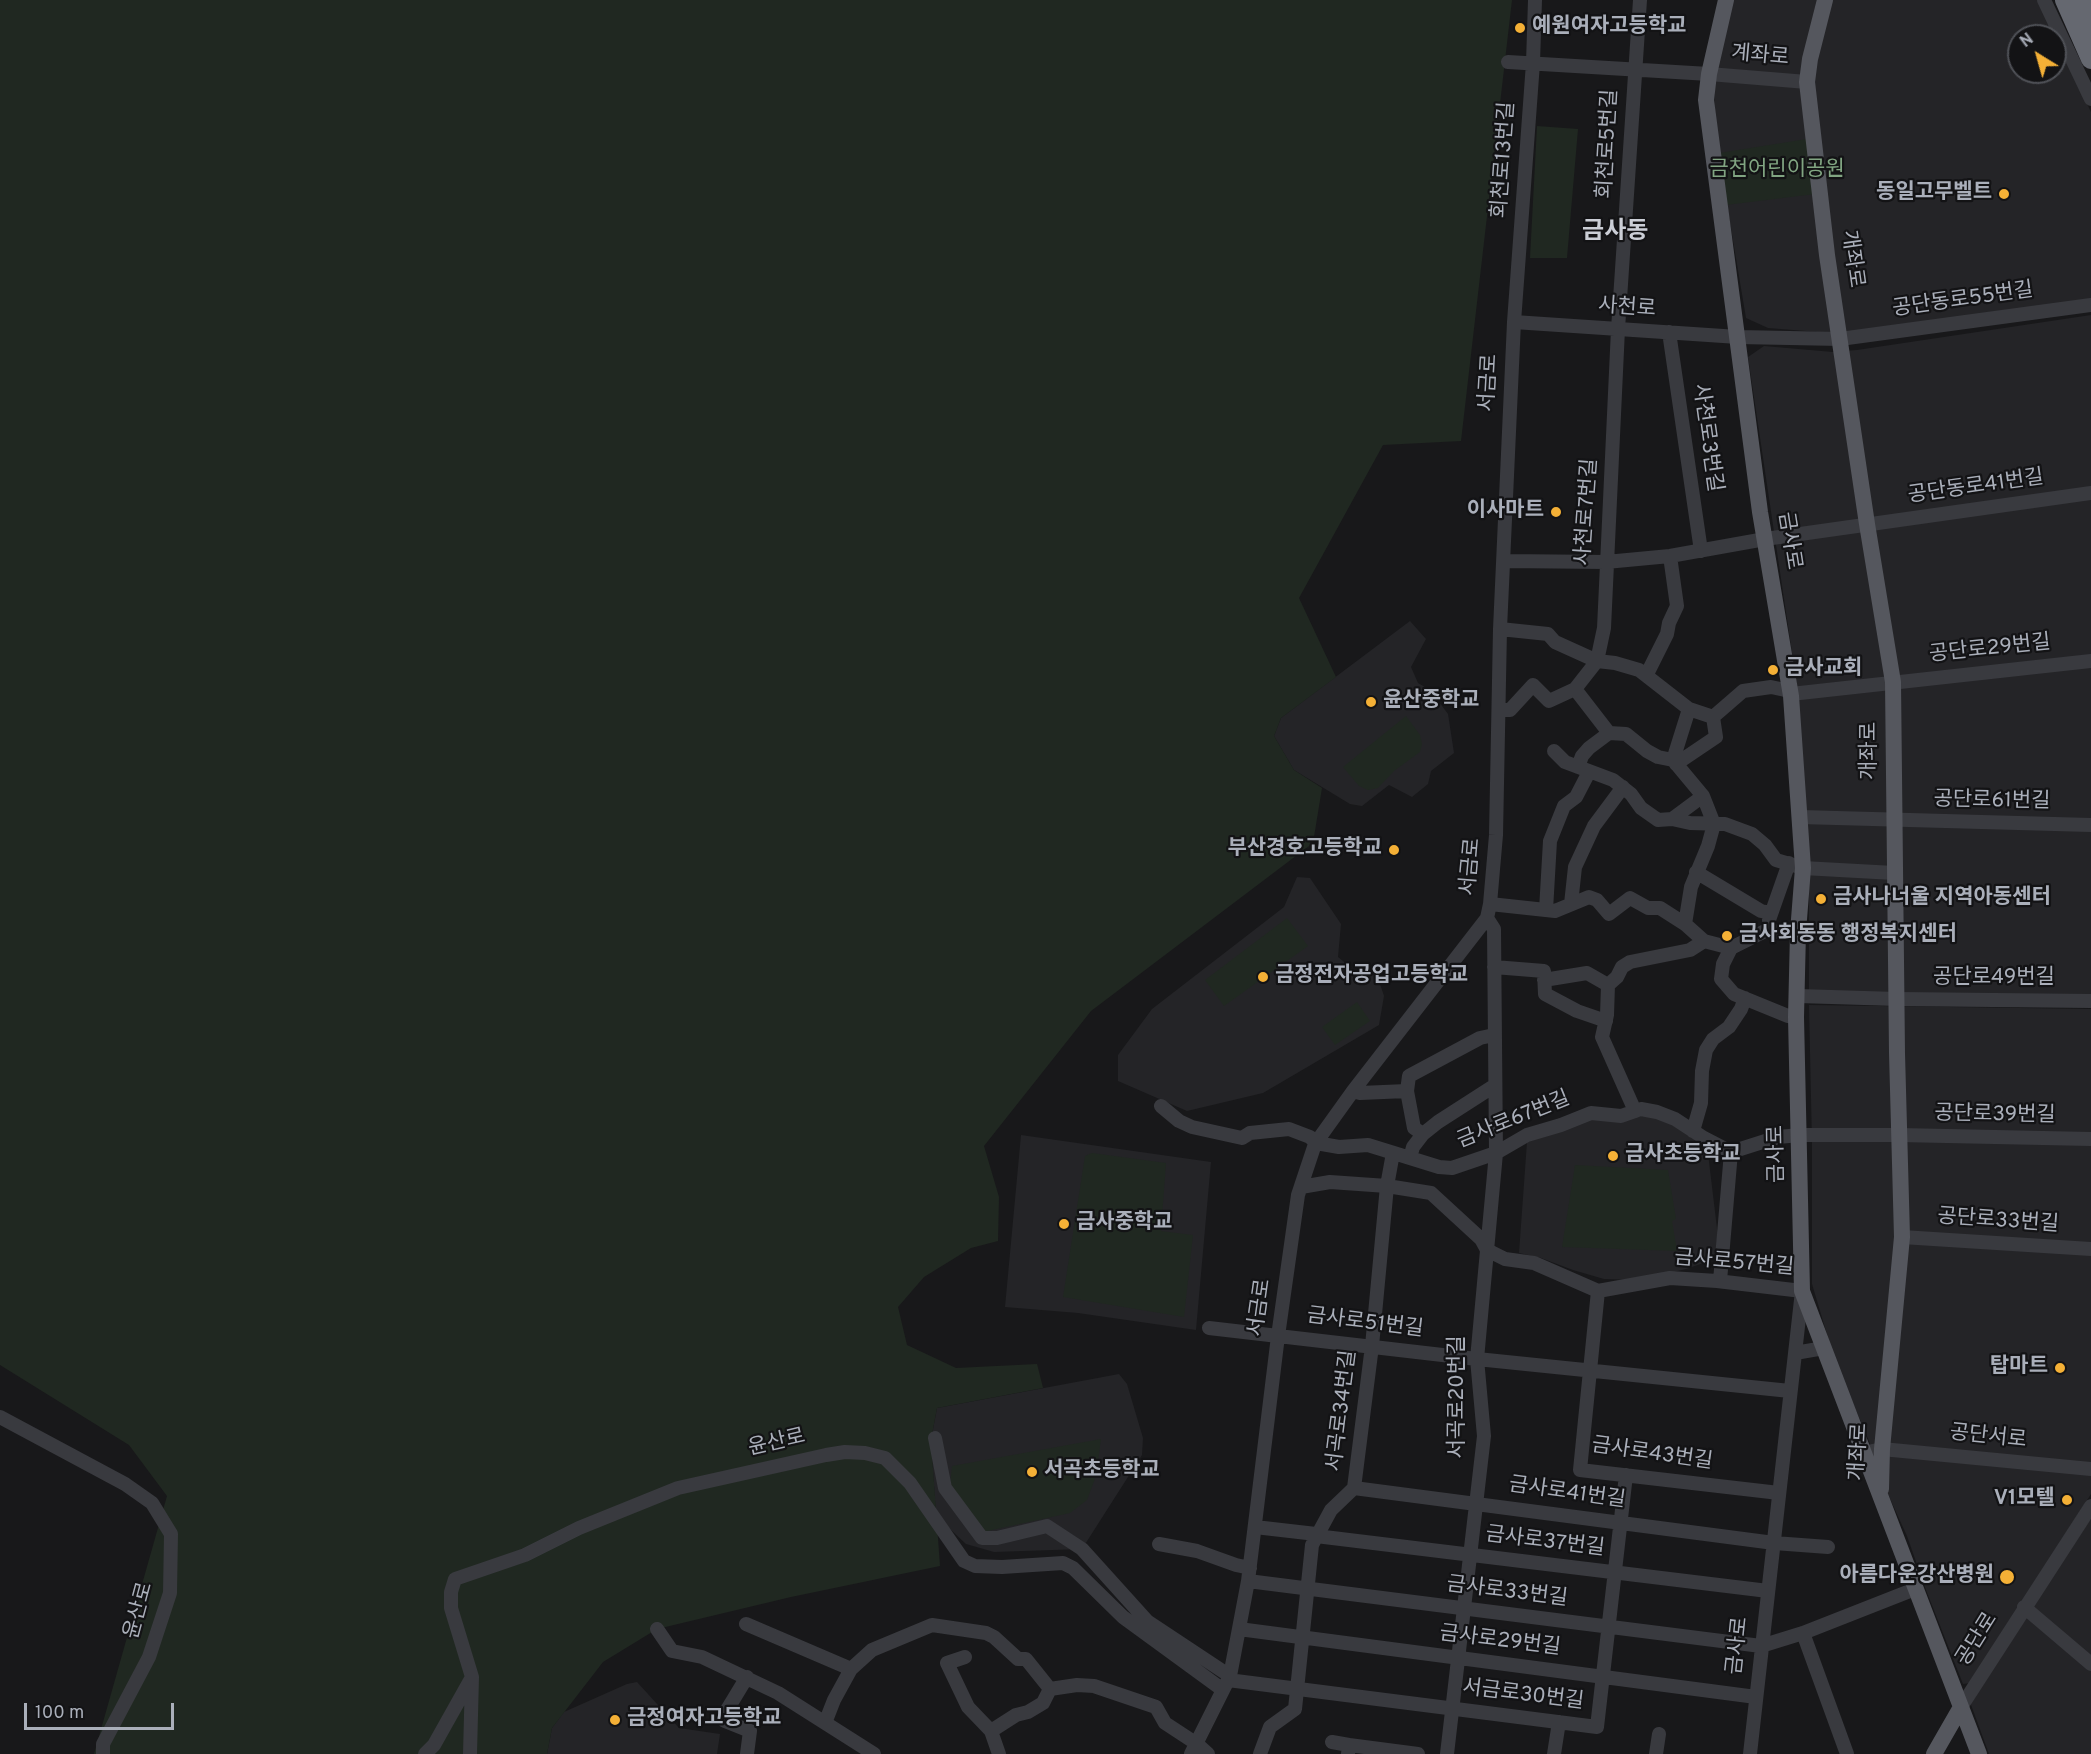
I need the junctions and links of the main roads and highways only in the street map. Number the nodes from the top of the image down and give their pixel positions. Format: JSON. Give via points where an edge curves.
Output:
{"nodes":[{"id":1,"x":1726,"y":0,"type":"edge"},
{"id":2,"x":1825,"y":0,"type":"edge"},
{"id":3,"x":2065,"y":0,"type":"edge"},
{"id":4,"x":2082,"y":0,"type":"edge"},
{"id":5,"x":2091,"y":7,"type":"edge"},
{"id":6,"x":2091,"y":25,"type":"edge"},
{"id":7,"x":2091,"y":59,"type":"edge"},
{"id":8,"x":1881,"y":1499,"type":"junction"},
{"id":9,"x":1961,"y":1707,"type":"junction"},
{"id":10,"x":1934,"y":1754,"type":"edge"},
{"id":11,"x":1979,"y":1754,"type":"edge"}],
"edges":[{"from":1,"to":8,"type":"main road","name":"금사로","via":[[1706,100],[1765,539],[1791,694],[1800,817],[1796,865],[1796,1017],[1803,1291]]},
{"from":2,"to":8,"type":"main road","name":"개좌로","via":[[1807,82],[1827,255],[1893,682],[1902,1236]]},
{"from":3,"to":7,"type":"highway"},
{"from":4,"to":5,"type":"highway"},
{"from":4,"to":6,"type":"highway"},
{"from":8,"to":9,"type":"main road","name":"개좌로"},
{"from":9,"to":10,"type":"main road"},
{"from":9,"to":11,"type":"main road","name":"개좌로"}]}
